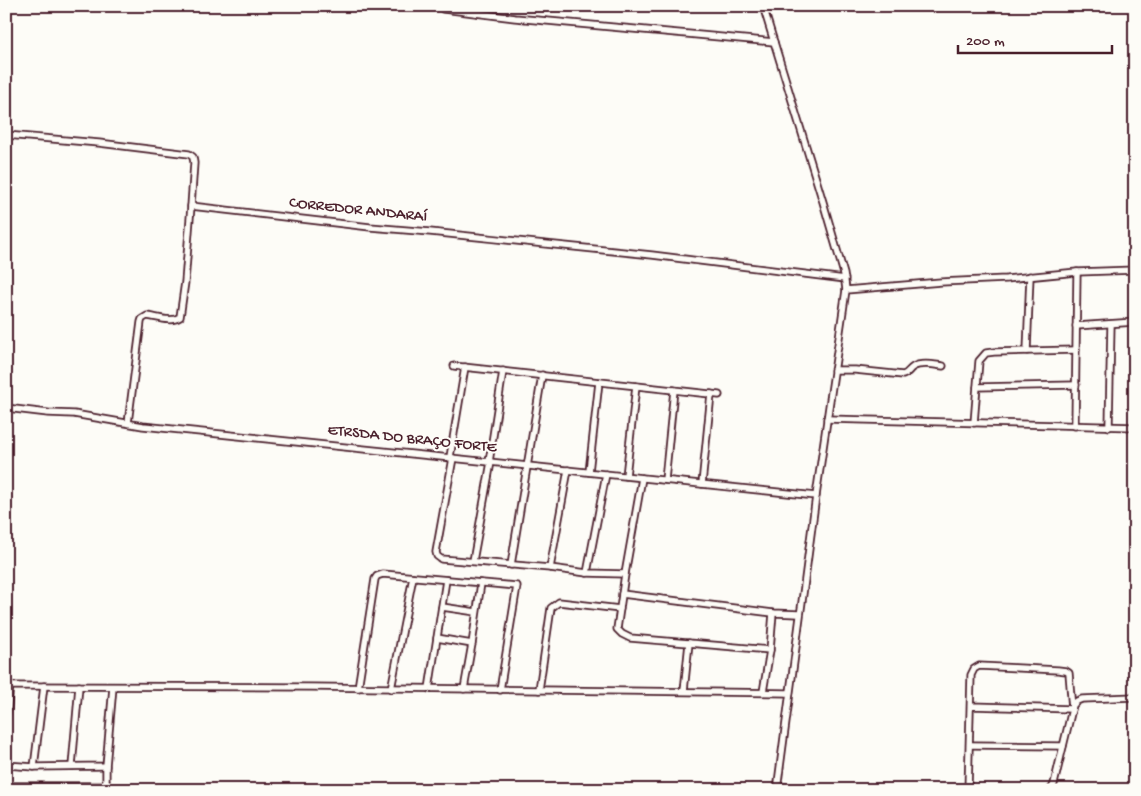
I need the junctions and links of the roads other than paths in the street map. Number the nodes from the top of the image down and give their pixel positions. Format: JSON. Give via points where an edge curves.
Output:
{"nodes":[{"id":1,"x":763,"y":6,"type":"edge"},
{"id":2,"x":443,"y":9,"type":"dead end"},
{"id":3,"x":774,"y":42,"type":"junction"},
{"id":4,"x":6,"y":135,"type":"edge"},
{"id":5,"x":191,"y":206,"type":"junction"},
{"id":6,"x":1135,"y":270,"type":"edge"},
{"id":7,"x":1077,"y":272,"type":"junction"},
{"id":8,"x":1030,"y":276,"type":"junction"},
{"id":9,"x":845,"y":278,"type":"junction"},
{"id":10,"x":846,"y":290,"type":"junction"},
{"id":11,"x":1135,"y":322,"type":"edge"},
{"id":12,"x":1111,"y":324,"type":"junction"},
{"id":13,"x":1076,"y":326,"type":"junction"},
{"id":14,"x":1076,"y":350,"type":"junction"},
{"id":15,"x":1027,"y":351,"type":"junction"},
{"id":16,"x":454,"y":366,"type":"dead end"},
{"id":17,"x":943,"y":366,"type":"dead end"},
{"id":18,"x":465,"y":367,"type":"junction"},
{"id":19,"x":834,"y":370,"type":"junction"},
{"id":20,"x":503,"y":371,"type":"junction"},
{"id":21,"x":542,"y":375,"type":"junction"},
{"id":22,"x":599,"y":382,"type":"junction"},
{"id":23,"x":1076,"y":385,"type":"junction"},
{"id":24,"x":636,"y":386,"type":"junction"},
{"id":25,"x":977,"y":387,"type":"junction"},
{"id":26,"x":674,"y":390,"type":"junction"},
{"id":27,"x":711,"y":394,"type":"junction"},
{"id":28,"x":719,"y":395,"type":"dead end"},
{"id":29,"x":6,"y":408,"type":"edge"},
{"id":30,"x":827,"y":419,"type":"junction"},
{"id":31,"x":128,"y":423,"type":"junction"},
{"id":32,"x":974,"y":423,"type":"junction"},
{"id":33,"x":1075,"y":426,"type":"junction"},
{"id":34,"x":1109,"y":427,"type":"junction"},
{"id":35,"x":1135,"y":427,"type":"edge"},
{"id":36,"x":451,"y":458,"type":"junction"},
{"id":37,"x":490,"y":462,"type":"junction"},
{"id":38,"x":528,"y":466,"type":"junction"},
{"id":39,"x":568,"y":470,"type":"junction"},
{"id":40,"x":589,"y":472,"type":"junction"},
{"id":41,"x":606,"y":474,"type":"junction"},
{"id":42,"x":626,"y":476,"type":"junction"},
{"id":43,"x":642,"y":478,"type":"junction"},
{"id":44,"x":665,"y":480,"type":"junction"},
{"id":45,"x":702,"y":484,"type":"junction"},
{"id":46,"x":816,"y":496,"type":"junction"},
{"id":47,"x":473,"y":561,"type":"junction"},
{"id":48,"x":512,"y":565,"type":"junction"},
{"id":49,"x":550,"y":568,"type":"junction"},
{"id":50,"x":588,"y":573,"type":"junction"},
{"id":51,"x":625,"y":574,"type":"junction"},
{"id":52,"x":413,"y":577,"type":"junction"},
{"id":53,"x":446,"y":580,"type":"junction"},
{"id":54,"x":481,"y":583,"type":"junction"},
{"id":55,"x":622,"y":594,"type":"junction"},
{"id":56,"x":442,"y":608,"type":"junction"},
{"id":57,"x":620,"y":609,"type":"junction"},
{"id":58,"x":476,"y":612,"type":"junction"},
{"id":59,"x":773,"y":613,"type":"junction"},
{"id":60,"x":800,"y":614,"type":"junction"},
{"id":61,"x":437,"y":638,"type":"junction"},
{"id":62,"x":688,"y":643,"type":"junction"},
{"id":63,"x":472,"y":644,"type":"junction"},
{"id":64,"x":770,"y":650,"type":"junction"},
{"id":65,"x":8,"y":686,"type":"edge"},
{"id":66,"x":44,"y":686,"type":"junction"},
{"id":67,"x":78,"y":686,"type":"junction"},
{"id":68,"x":113,"y":687,"type":"junction"},
{"id":69,"x":358,"y":688,"type":"junction"},
{"id":70,"x":391,"y":689,"type":"junction"},
{"id":71,"x":428,"y":689,"type":"junction"},
{"id":72,"x":464,"y":689,"type":"junction"},
{"id":73,"x":500,"y":690,"type":"junction"},
{"id":74,"x":539,"y":690,"type":"junction"},
{"id":75,"x":684,"y":691,"type":"junction"},
{"id":76,"x":763,"y":692,"type":"junction"},
{"id":77,"x":789,"y":692,"type":"junction"},
{"id":78,"x":1135,"y":697,"type":"edge"},
{"id":79,"x":971,"y":706,"type":"junction"},
{"id":80,"x":1072,"y":709,"type":"junction"},
{"id":81,"x":6,"y":720,"type":"edge"},
{"id":82,"x":970,"y":744,"type":"junction"},
{"id":83,"x":1063,"y":746,"type":"junction"},
{"id":84,"x":6,"y":765,"type":"edge"},
{"id":85,"x":72,"y":766,"type":"junction"},
{"id":86,"x":106,"y":766,"type":"junction"},
{"id":87,"x":34,"y":767,"type":"junction"},
{"id":88,"x":6,"y":786,"type":"edge"},
{"id":89,"x":107,"y":786,"type":"junction"},
{"id":90,"x":777,"y":788,"type":"edge"},
{"id":91,"x":115,"y":790,"type":"edge"},
{"id":92,"x":806,"y":790,"type":"edge"},
{"id":93,"x":968,"y":790,"type":"edge"},
{"id":94,"x":1050,"y":790,"type":"edge"}],
"edges":[{"from":1,"to":3,"type":"street"},
{"from":2,"to":3,"type":"street"},
{"from":3,"to":9,"type":"street"},
{"from":4,"to":5,"type":"street","via":[[189,154],[194,163]]},
{"from":5,"to":9,"type":"street","name":"CORREDOR ANDARAÍ"},
{"from":5,"to":31,"type":"street","via":[[180,317],[170,320],[147,316],[142,319]]},
{"from":6,"to":7,"type":"street"},
{"from":7,"to":8,"type":"street"},
{"from":7,"to":13,"type":"street"},
{"from":8,"to":10,"type":"street"},
{"from":8,"to":15,"type":"street"},
{"from":9,"to":10,"type":"street"},
{"from":10,"to":19,"type":"street"},
{"from":11,"to":12,"type":"street"},
{"from":12,"to":13,"type":"street"},
{"from":12,"to":34,"type":"street"},
{"from":13,"to":14,"type":"street"},
{"from":14,"to":15,"type":"street"},
{"from":14,"to":23,"type":"street"},
{"from":15,"to":25,"type":"street","via":[[986,353],[979,361]]},
{"from":16,"to":18,"type":"street"},
{"from":17,"to":19,"type":"street","via":[[918,366],[903,375]]},
{"from":18,"to":20,"type":"street"},
{"from":18,"to":36,"type":"street"},
{"from":19,"to":30,"type":"street"},
{"from":20,"to":21,"type":"street"},
{"from":20,"to":37,"type":"street"},
{"from":21,"to":22,"type":"street"},
{"from":21,"to":38,"type":"street"},
{"from":22,"to":24,"type":"street"},
{"from":22,"to":40,"type":"street"},
{"from":23,"to":25,"type":"street"},
{"from":23,"to":33,"type":"street"},
{"from":24,"to":26,"type":"street"},
{"from":24,"to":42,"type":"street"},
{"from":25,"to":32,"type":"street"},
{"from":26,"to":27,"type":"street"},
{"from":26,"to":44,"type":"street"},
{"from":27,"to":28,"type":"street"},
{"from":27,"to":45,"type":"street"},
{"from":29,"to":31,"type":"street","name":"ETRSDA DO BRAÇO FORTE"},
{"from":30,"to":32,"type":"street"},
{"from":30,"to":46,"type":"street"},
{"from":31,"to":36,"type":"street","name":"ETRSDA DO BRAÇO FORTE"},
{"from":32,"to":33,"type":"street"},
{"from":33,"to":34,"type":"street"},
{"from":34,"to":35,"type":"street"},
{"from":36,"to":37,"type":"street","name":"ETRSDA DO BRAÇO FORTE"},
{"from":36,"to":47,"type":"street","via":[[436,552],[441,559]]},
{"from":37,"to":38,"type":"street","name":"ETRSDA DO BRAÇO FORTE"},
{"from":37,"to":47,"type":"street"},
{"from":38,"to":39,"type":"street","name":"ETRSDA DO BRAÇO FORTE"},
{"from":38,"to":48,"type":"street"},
{"from":39,"to":40,"type":"street","name":"ETRSDA DO BRAÇO FORTE"},
{"from":39,"to":49,"type":"street"},
{"from":40,"to":41,"type":"street","name":"ETRSDA DO BRAÇO FORTE"},
{"from":41,"to":42,"type":"street","name":"ETRSDA DO BRAÇO FORTE"},
{"from":41,"to":50,"type":"street"},
{"from":42,"to":43,"type":"street","name":"ETRSDA DO BRAÇO FORTE"},
{"from":43,"to":44,"type":"street","name":"ETRSDA DO BRAÇO FORTE"},
{"from":43,"to":51,"type":"street"},
{"from":44,"to":45,"type":"street","name":"ETRSDA DO BRAÇO FORTE"},
{"from":45,"to":46,"type":"street","name":"ETRSDA DO BRAÇO FORTE"},
{"from":46,"to":60,"type":"street"},
{"from":47,"to":48,"type":"street"},
{"from":48,"to":49,"type":"street"},
{"from":49,"to":50,"type":"street"},
{"from":50,"to":51,"type":"street"},
{"from":51,"to":55,"type":"street"},
{"from":52,"to":53,"type":"street"},
{"from":52,"to":69,"type":"street","via":[[383,574],[375,579]]},
{"from":52,"to":70,"type":"street"},
{"from":53,"to":54,"type":"street"},
{"from":53,"to":56,"type":"street"},
{"from":54,"to":58,"type":"street"},
{"from":54,"to":73,"type":"street","via":[[517,586]]},
{"from":55,"to":57,"type":"street"},
{"from":55,"to":59,"type":"street"},
{"from":56,"to":58,"type":"street"},
{"from":56,"to":61,"type":"street"},
{"from":57,"to":62,"type":"street","via":[[617,629],[622,634],[630,638]]},
{"from":57,"to":74,"type":"street","via":[[559,602],[551,608]]},
{"from":58,"to":63,"type":"street"},
{"from":59,"to":60,"type":"street"},
{"from":59,"to":64,"type":"street"},
{"from":60,"to":77,"type":"street"},
{"from":61,"to":63,"type":"street"},
{"from":61,"to":71,"type":"street"},
{"from":62,"to":64,"type":"street"},
{"from":62,"to":75,"type":"street"},
{"from":63,"to":72,"type":"street"},
{"from":64,"to":76,"type":"street"},
{"from":65,"to":66,"type":"street"},
{"from":65,"to":81,"type":"street"},
{"from":66,"to":67,"type":"street"},
{"from":66,"to":87,"type":"street"},
{"from":67,"to":68,"type":"street"},
{"from":67,"to":85,"type":"street"},
{"from":68,"to":69,"type":"street"},
{"from":68,"to":86,"type":"street"},
{"from":69,"to":70,"type":"street"},
{"from":70,"to":71,"type":"street"},
{"from":71,"to":72,"type":"street"},
{"from":72,"to":73,"type":"street"},
{"from":73,"to":74,"type":"street"},
{"from":74,"to":75,"type":"street"},
{"from":75,"to":76,"type":"street"},
{"from":76,"to":77,"type":"street"},
{"from":77,"to":90,"type":"street"},
{"from":78,"to":80,"type":"street","via":[[1082,699],[1075,702]]},
{"from":79,"to":80,"type":"street"},
{"from":79,"to":80,"type":"street","via":[[971,675],[979,666],[1066,671],[1070,677]]},
{"from":79,"to":82,"type":"street"},
{"from":80,"to":83,"type":"street"},
{"from":82,"to":83,"type":"street"},
{"from":82,"to":93,"type":"street"},
{"from":83,"to":94,"type":"street"},
{"from":84,"to":87,"type":"street"},
{"from":85,"to":86,"type":"street"},
{"from":85,"to":87,"type":"street"},
{"from":86,"to":89,"type":"street"},
{"from":88,"to":89,"type":"street"},
{"from":89,"to":91,"type":"street"},
{"from":90,"to":92,"type":"street"}]}
